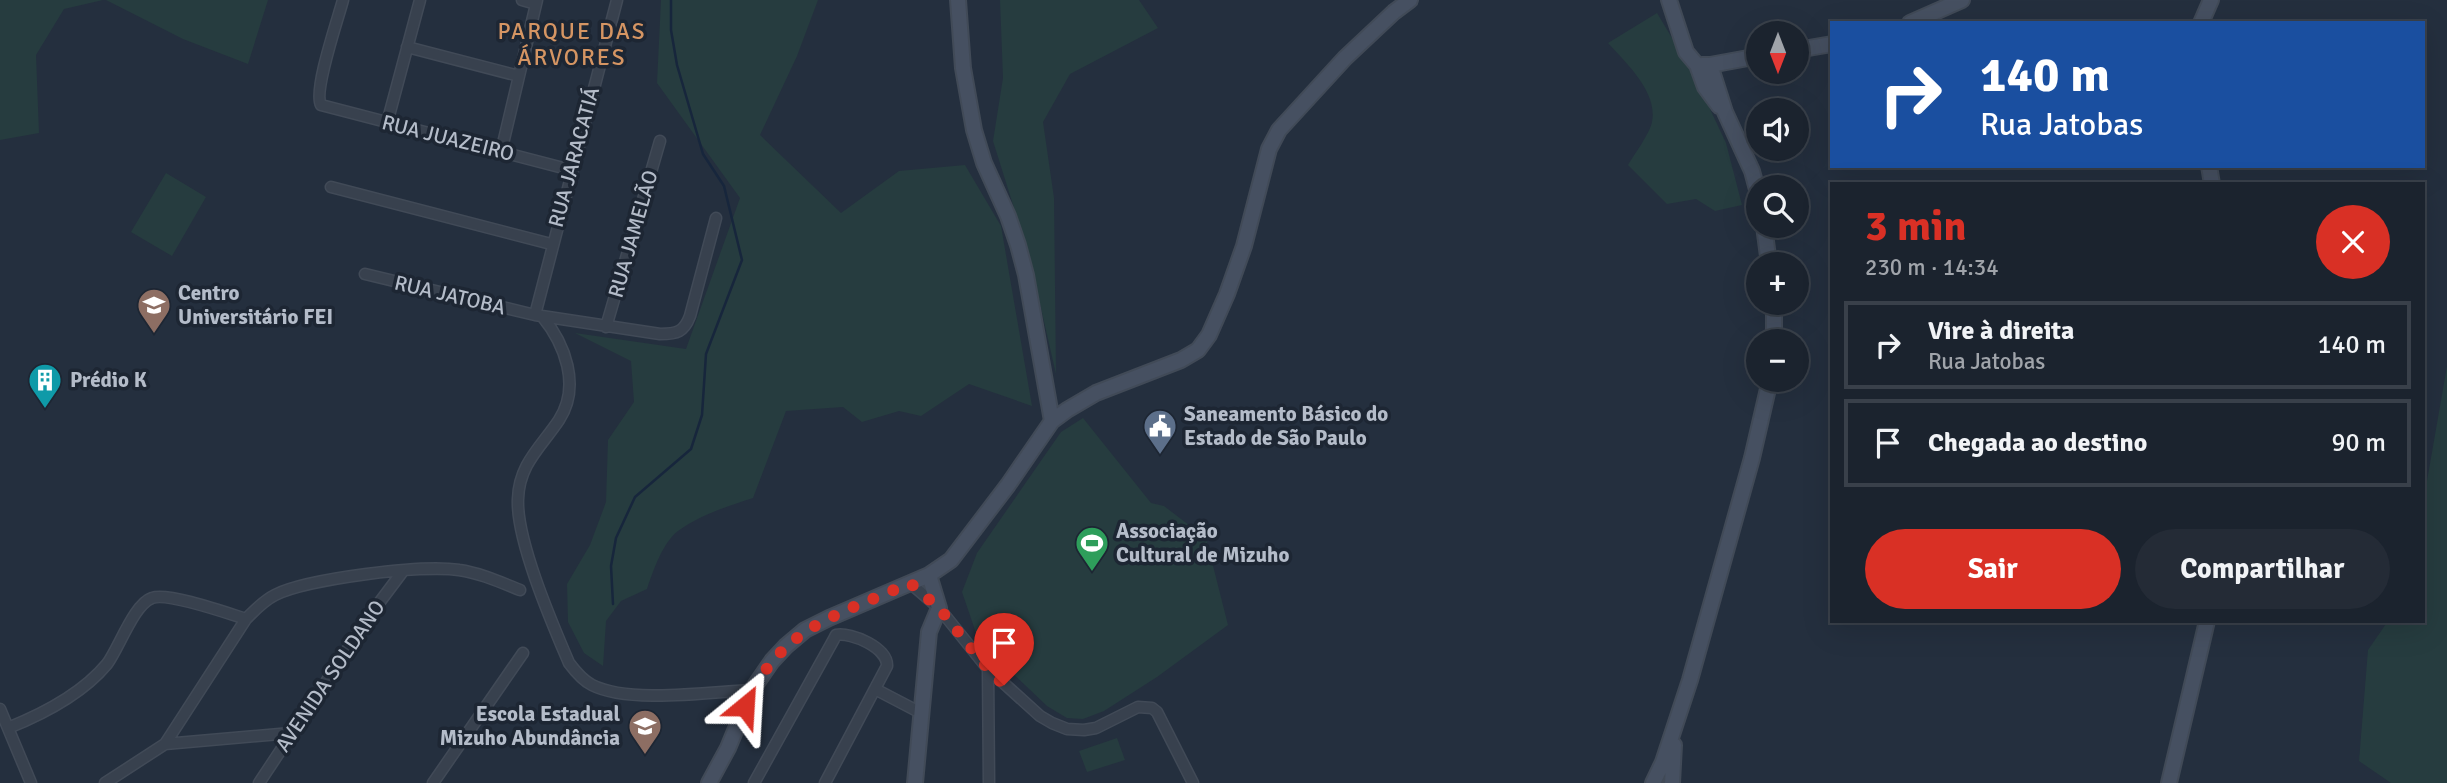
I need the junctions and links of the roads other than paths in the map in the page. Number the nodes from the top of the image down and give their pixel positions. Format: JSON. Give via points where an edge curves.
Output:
{"nodes":[{"id":1,"x":343,"y":0,"type":"edge"},
{"id":2,"x":420,"y":0,"type":"edge"},
{"id":3,"x":522,"y":0,"type":"edge"},
{"id":4,"x":617,"y":0,"type":"edge"},
{"id":5,"x":958,"y":0,"type":"edge"},
{"id":6,"x":1410,"y":0,"type":"edge"},
{"id":7,"x":1669,"y":0,"type":"edge"},
{"id":8,"x":1962,"y":0,"type":"edge"},
{"id":9,"x":2211,"y":0,"type":"edge"},
{"id":10,"x":536,"y":2,"type":"edge"},
{"id":11,"x":1915,"y":21,"type":"edge"},
{"id":12,"x":2202,"y":21,"type":"edge"},
{"id":13,"x":1830,"y":44,"type":"edge"},
{"id":14,"x":407,"y":47,"type":"junction"},
{"id":15,"x":1810,"y":48,"type":"edge"},
{"id":16,"x":1746,"y":58,"type":"edge"},
{"id":17,"x":1704,"y":65,"type":"junction"},
{"id":18,"x":519,"y":76,"type":"junction"},
{"id":19,"x":387,"y":123,"type":"junction"},
{"id":20,"x":660,"y":141,"type":"dead end"},
{"id":21,"x":501,"y":152,"type":"junction"},
{"id":22,"x":571,"y":170,"type":"junction"},
{"id":23,"x":1753,"y":175,"type":"edge"},
{"id":24,"x":331,"y":187,"type":"dead end"},
{"id":25,"x":716,"y":218,"type":"dead end"},
{"id":26,"x":551,"y":244,"type":"junction"},
{"id":27,"x":365,"y":274,"type":"dead end"},
{"id":28,"x":539,"y":315,"type":"junction"},
{"id":29,"x":606,"y":327,"type":"junction"},
{"id":30,"x":1767,"y":392,"type":"edge"},
{"id":31,"x":1052,"y":421,"type":"junction"},
{"id":32,"x":403,"y":570,"type":"junction"},
{"id":33,"x":929,"y":575,"type":"junction"},
{"id":34,"x":910,"y":583,"type":"junction"},
{"id":35,"x":520,"y":590,"type":"dead end"},
{"id":36,"x":939,"y":608,"type":"junction"},
{"id":37,"x":246,"y":619,"type":"junction"},
{"id":38,"x":2207,"y":623,"type":"edge"},
{"id":39,"x":523,"y":653,"type":"dead end"},
{"id":40,"x":988,"y":669,"type":"junction"},
{"id":41,"x":875,"y":689,"type":"junction"},
{"id":42,"x":752,"y":690,"type":"junction"},
{"id":43,"x":0,"y":709,"type":"edge"},
{"id":44,"x":921,"y":713,"type":"junction"},
{"id":45,"x":1675,"y":727,"type":"junction"},
{"id":46,"x":8,"y":728,"type":"junction"},
{"id":47,"x":291,"y":733,"type":"junction"},
{"id":48,"x":165,"y":744,"type":"junction"},
{"id":49,"x":31,"y":783,"type":"edge"},
{"id":50,"x":105,"y":783,"type":"edge"},
{"id":51,"x":259,"y":783,"type":"edge"},
{"id":52,"x":433,"y":783,"type":"edge"},
{"id":53,"x":709,"y":783,"type":"edge"},
{"id":54,"x":754,"y":783,"type":"edge"},
{"id":55,"x":825,"y":783,"type":"edge"},
{"id":56,"x":915,"y":783,"type":"edge"},
{"id":57,"x":989,"y":783,"type":"edge"},
{"id":58,"x":1193,"y":783,"type":"edge"},
{"id":59,"x":1653,"y":783,"type":"edge"},
{"id":60,"x":1672,"y":783,"type":"edge"},
{"id":61,"x":2169,"y":783,"type":"edge"}],
"edges":[{"from":1,"to":19,"type":"street","name":"RUA JUAZEIRO","via":[[320,83],[321,103]]},
{"from":2,"to":14,"type":"street"},
{"from":3,"to":10,"type":"street"},
{"from":4,"to":22,"type":"street","name":"RUA JARACATIÁ"},
{"from":5,"to":31,"type":"street","via":[[974,130],[1020,255]]},
{"from":6,"to":31,"type":"street","via":[[1345,58],[1279,130],[1269,149],[1227,294],[1198,350],[1096,393]]},
{"from":7,"to":17,"type":"street","via":[[1686,52]]},
{"from":8,"to":11,"type":"street"},
{"from":9,"to":12,"type":"street"},
{"from":10,"to":18,"type":"street"},
{"from":13,"to":15,"type":"street"},
{"from":14,"to":18,"type":"street"},
{"from":14,"to":19,"type":"street"},
{"from":16,"to":17,"type":"street"},
{"from":17,"to":23,"type":"street"},
{"from":18,"to":21,"type":"street"},
{"from":19,"to":21,"type":"street","name":"RUA JUAZEIRO"},
{"from":20,"to":29,"type":"street","name":"RUA JAMELÃO"},
{"from":21,"to":22,"type":"street","name":"RUA JUAZEIRO"},
{"from":22,"to":26,"type":"street","name":"RUA JARACATIÁ"},
{"from":24,"to":26,"type":"street"},
{"from":25,"to":29,"type":"street","name":"RUA JATOBA","via":[[687,325],[670,334]]},
{"from":26,"to":28,"type":"street","name":"RUA JARACATIÁ"},
{"from":27,"to":28,"type":"street","name":"RUA JATOBA"},
{"from":28,"to":29,"type":"street","name":"RUA JATOBA"},
{"from":28,"to":42,"type":"street","via":[[556,333],[569,386],[558,422],[525,469],[519,514],[532,564],[569,663],[591,685],[622,693]]},
{"from":30,"to":45,"type":"street"},
{"from":31,"to":33,"type":"street","via":[[961,549]]},
{"from":32,"to":35,"type":"street","via":[[459,570]]},
{"from":32,"to":37,"type":"street","via":[[290,589],[261,603]]},
{"from":32,"to":47,"type":"street","name":"AVENIDA SOLDANO"},
{"from":33,"to":34,"type":"street"},
{"from":33,"to":36,"type":"street"},
{"from":34,"to":36,"type":"street"},
{"from":34,"to":42,"type":"street","via":[[805,630],[772,661]]},
{"from":36,"to":40,"type":"street"},
{"from":36,"to":44,"type":"street","via":[[929,632]]},
{"from":37,"to":46,"type":"street","via":[[169,597],[152,597],[92,679],[29,720]]},
{"from":37,"to":48,"type":"street"},
{"from":38,"to":61,"type":"street"},
{"from":39,"to":52,"type":"street"},
{"from":40,"to":57,"type":"street"},
{"from":40,"to":58,"type":"street","via":[[1040,716],[1067,729],[1096,728],[1138,707],[1157,712]]},
{"from":41,"to":44,"type":"street"},
{"from":41,"to":54,"type":"street","via":[[887,656],[848,634],[836,635]]},
{"from":41,"to":55,"type":"street"},
{"from":42,"to":53,"type":"street"},
{"from":43,"to":46,"type":"street"},
{"from":44,"to":56,"type":"street"},
{"from":45,"to":59,"type":"street"},
{"from":45,"to":60,"type":"street"},
{"from":46,"to":49,"type":"street"},
{"from":47,"to":48,"type":"street"},
{"from":47,"to":51,"type":"street","name":"AVENIDA SOLDANO"},
{"from":48,"to":50,"type":"street"}]}
